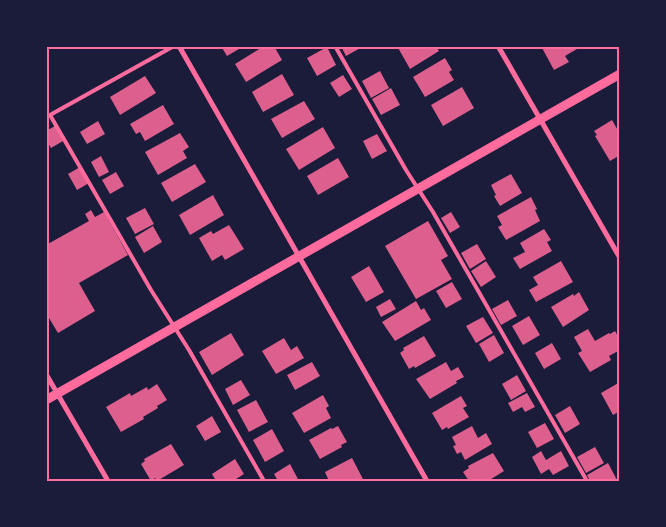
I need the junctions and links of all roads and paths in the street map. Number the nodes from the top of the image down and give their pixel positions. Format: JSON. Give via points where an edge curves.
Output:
{"nodes":[{"id":1,"x":174,"y":46,"type":"edge"},
{"id":2,"x":179,"y":46,"type":"edge"},
{"id":3,"x":335,"y":46,"type":"edge"},
{"id":4,"x":498,"y":46,"type":"edge"},
{"id":5,"x":620,"y":74,"type":"edge"},
{"id":6,"x":540,"y":119,"type":"junction"},
{"id":7,"x":418,"y":188,"type":"junction"},
{"id":8,"x":299,"y":256,"type":"junction"},
{"id":9,"x":620,"y":258,"type":"edge"},
{"id":10,"x":175,"y":328,"type":"junction"},
{"id":11,"x":46,"y":374,"type":"edge"},
{"id":12,"x":57,"y":394,"type":"junction"},
{"id":13,"x":46,"y":400,"type":"edge"},
{"id":14,"x":108,"y":481,"type":"edge"},
{"id":15,"x":264,"y":481,"type":"edge"},
{"id":16,"x":427,"y":481,"type":"edge"},
{"id":17,"x":587,"y":481,"type":"edge"}],
"edges":[{"from":1,"to":10,"type":"lane","via":[[50,115]]},
{"from":2,"to":8,"type":"street"},
{"from":3,"to":7,"type":"lane"},
{"from":4,"to":6,"type":"street"},
{"from":5,"to":6,"type":"street"},
{"from":6,"to":7,"type":"street"},
{"from":6,"to":9,"type":"street"},
{"from":7,"to":8,"type":"street"},
{"from":7,"to":17,"type":"lane"},
{"from":8,"to":10,"type":"street"},
{"from":8,"to":16,"type":"street"},
{"from":10,"to":12,"type":"street"},
{"from":10,"to":15,"type":"lane"},
{"from":11,"to":12,"type":"street"},
{"from":12,"to":13,"type":"street"},
{"from":12,"to":14,"type":"street"}]}
